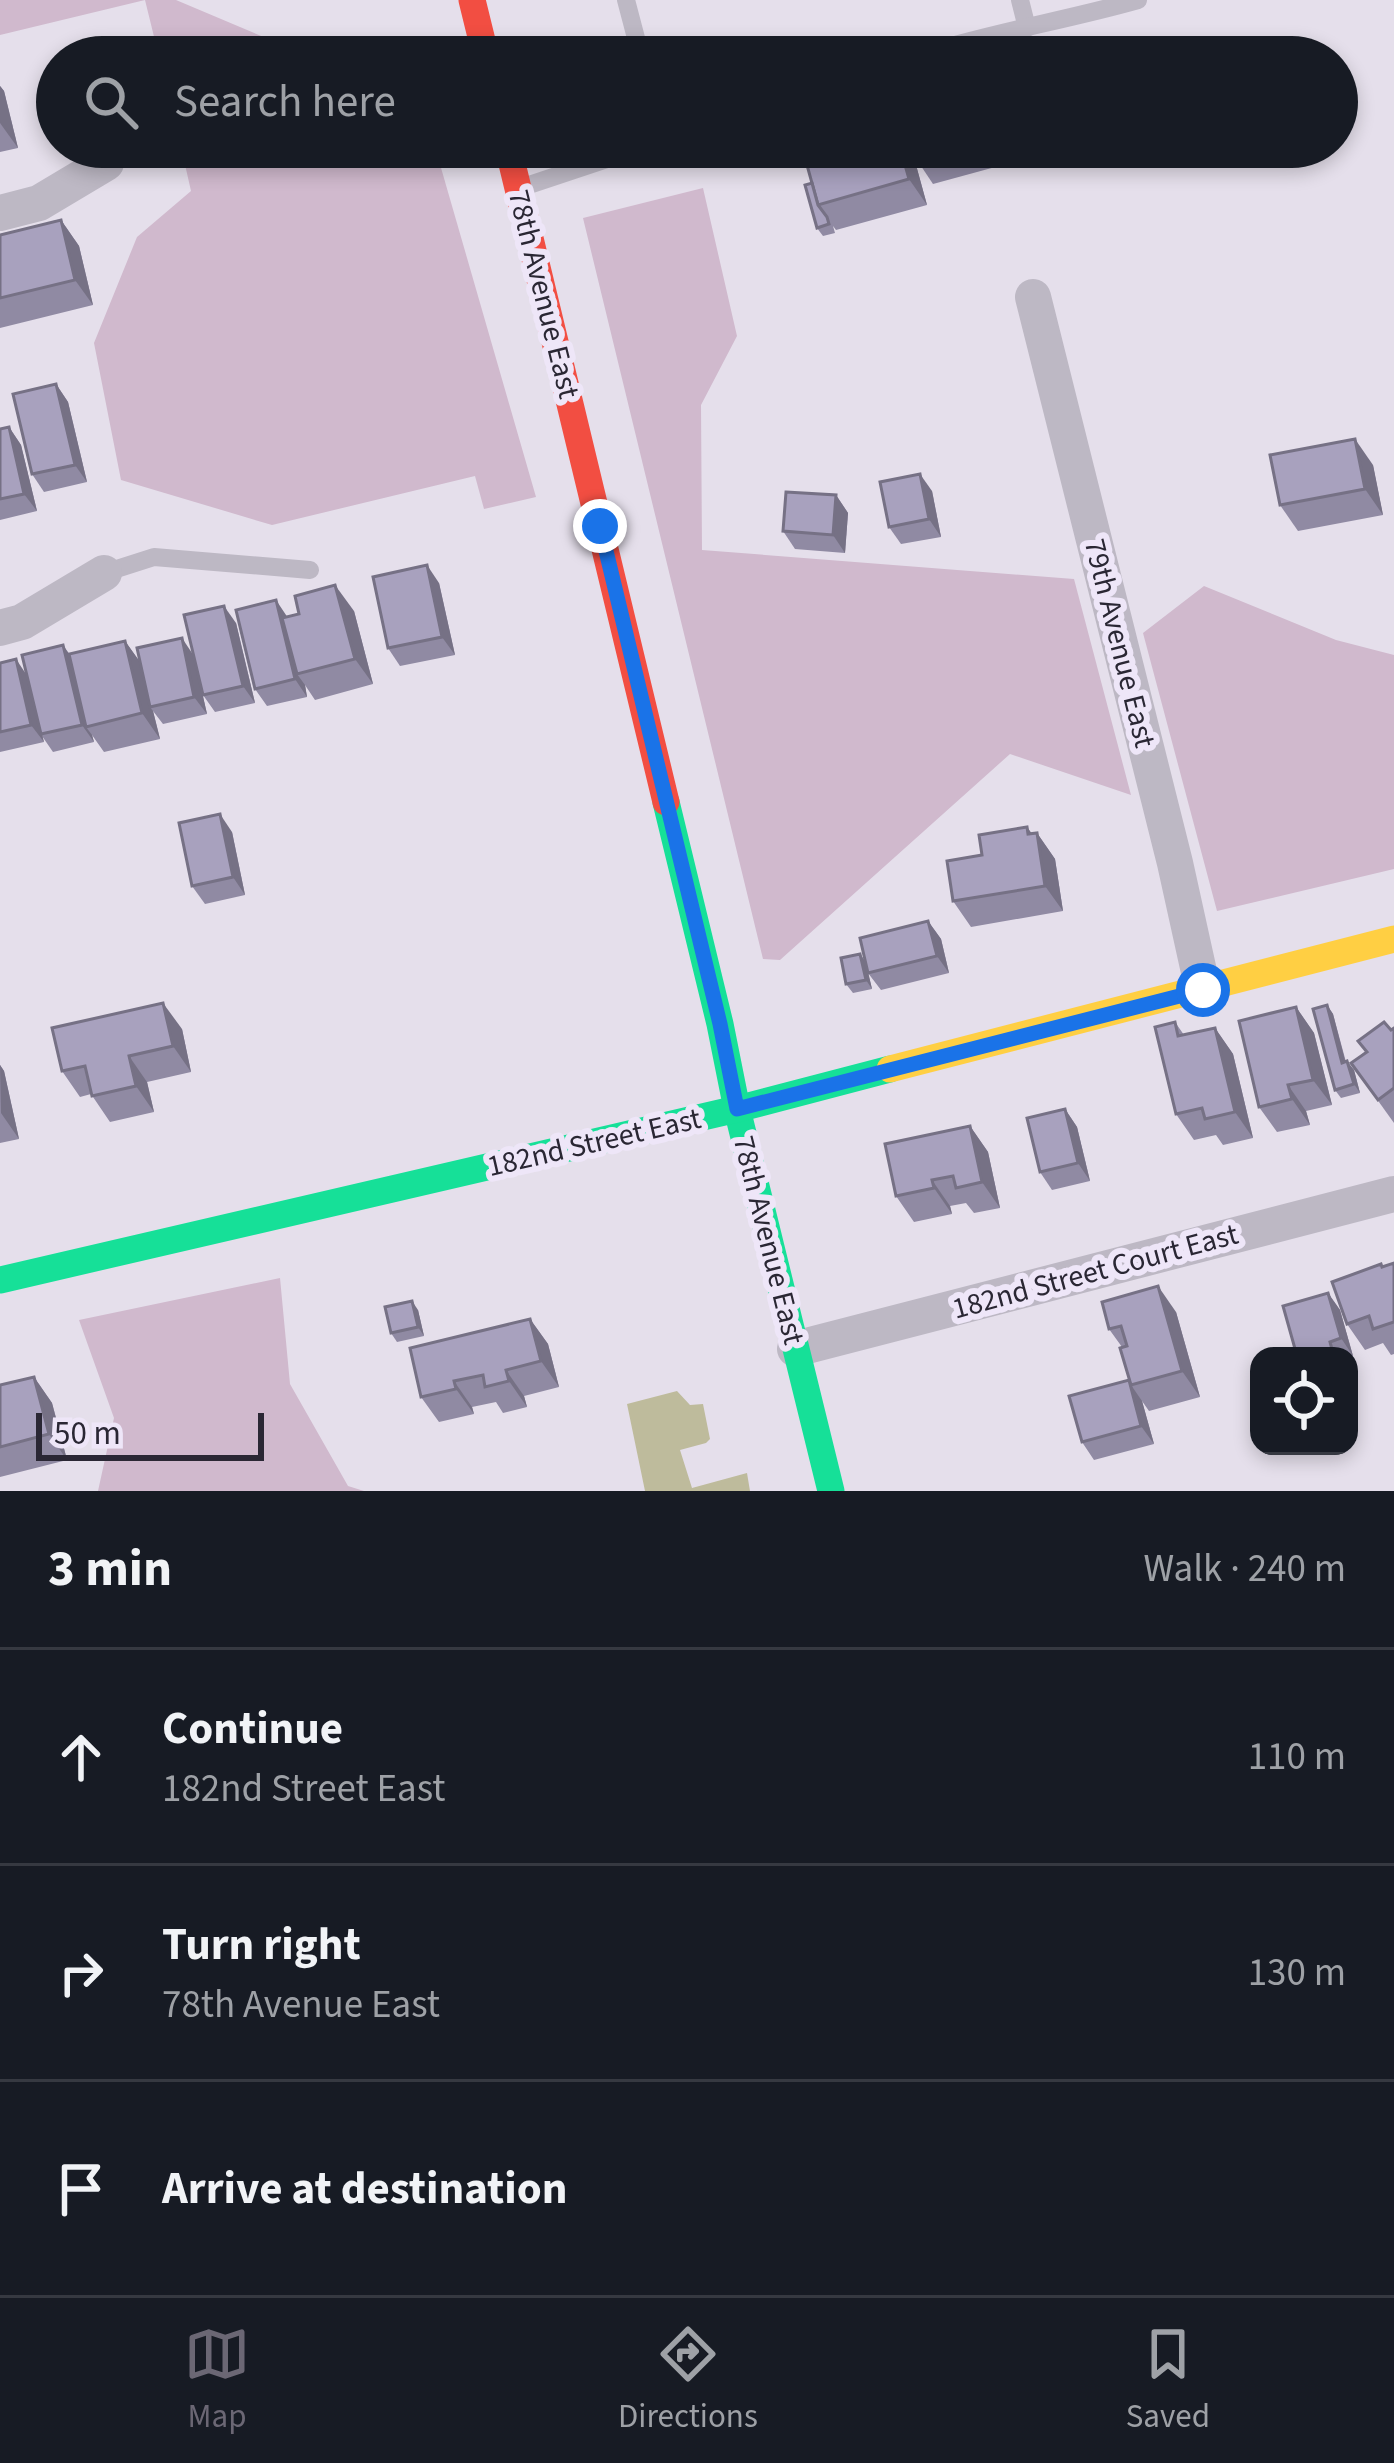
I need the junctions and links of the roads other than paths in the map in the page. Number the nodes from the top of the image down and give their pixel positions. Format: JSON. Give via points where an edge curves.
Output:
{"nodes":[{"id":1,"x":472,"y":0,"type":"edge"},
{"id":2,"x":626,"y":0,"type":"edge"},
{"id":3,"x":1020,"y":0,"type":"edge"},
{"id":4,"x":1138,"y":0,"type":"edge"},
{"id":5,"x":1028,"y":28,"type":"junction"},
{"id":6,"x":481,"y":36,"type":"edge"},
{"id":7,"x":635,"y":36,"type":"edge"},
{"id":8,"x":992,"y":36,"type":"edge"},
{"id":9,"x":98,"y":168,"type":"edge"},
{"id":10,"x":513,"y":168,"type":"edge"},
{"id":11,"x":579,"y":168,"type":"edge"},
{"id":12,"x":518,"y":188,"type":"junction"},
{"id":13,"x":0,"y":213,"type":"edge"},
{"id":14,"x":1034,"y":297,"type":"dead end"},
{"id":15,"x":310,"y":570,"type":"dead end"},
{"id":16,"x":104,"y":573,"type":"joint"},
{"id":17,"x":0,"y":628,"type":"edge"},
{"id":18,"x":1394,"y":939,"type":"edge"},
{"id":19,"x":1203,"y":990,"type":"junction"},
{"id":20,"x":737,"y":1109,"type":"junction"},
{"id":21,"x":1394,"y":1194,"type":"edge"},
{"id":22,"x":0,"y":1280,"type":"edge"},
{"id":23,"x":795,"y":1349,"type":"junction"},
{"id":24,"x":832,"y":1491,"type":"edge"}],
"edges":[{"from":1,"to":6,"type":"street"},
{"from":2,"to":7,"type":"lane"},
{"from":3,"to":5,"type":"lane"},
{"from":4,"to":5,"type":"lane"},
{"from":5,"to":8,"type":"lane"},
{"from":9,"to":13,"type":"street","via":[[39,203]]},
{"from":10,"to":12,"type":"street","name":"78th Avenue East"},
{"from":11,"to":12,"type":"lane"},
{"from":12,"to":20,"type":"street","name":"78th Avenue East"},
{"from":14,"to":19,"type":"street","name":"79th Avenue East"},
{"from":15,"to":16,"type":"lane","via":[[154,556]]},
{"from":16,"to":17,"type":"street"},
{"from":18,"to":19,"type":"street","name":"182nd Street East"},
{"from":19,"to":20,"type":"street","name":"182nd Street East"},
{"from":20,"to":22,"type":"street","name":"182nd Street East"},
{"from":20,"to":23,"type":"street","name":"78th Avenue East"},
{"from":21,"to":23,"type":"street","name":"182nd Street Court East"},
{"from":23,"to":24,"type":"street","name":"78th Avenue East"}]}
